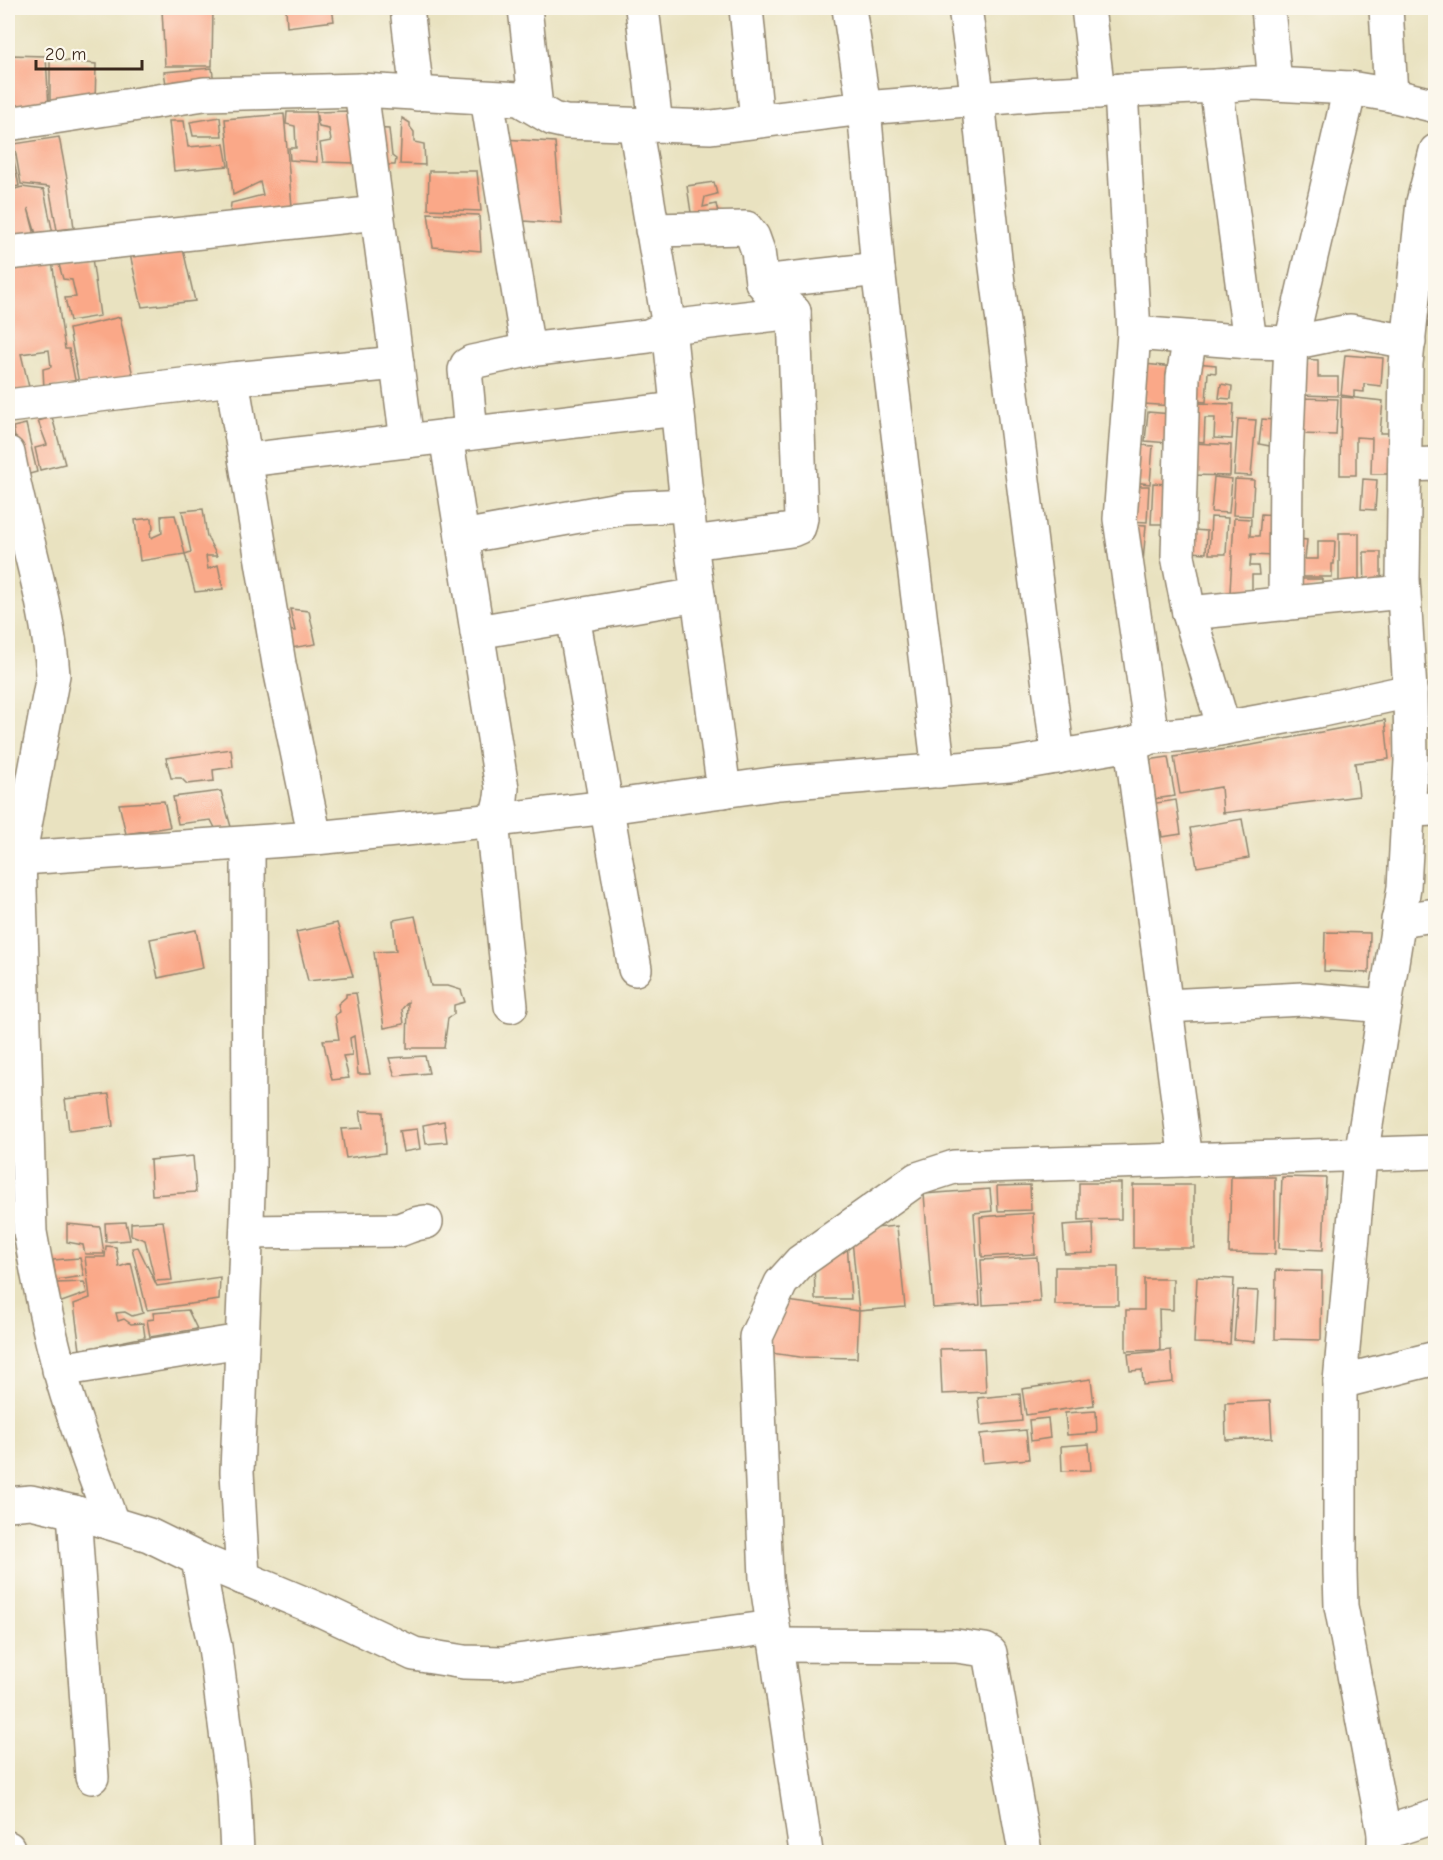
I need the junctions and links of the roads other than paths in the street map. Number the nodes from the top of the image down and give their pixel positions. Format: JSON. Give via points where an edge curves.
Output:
{"nodes":[{"id":1,"x":407,"y":8,"type":"edge"},
{"id":2,"x":525,"y":8,"type":"edge"},
{"id":3,"x":642,"y":8,"type":"edge"},
{"id":4,"x":746,"y":8,"type":"edge"},
{"id":5,"x":849,"y":8,"type":"edge"},
{"id":6,"x":965,"y":8,"type":"edge"},
{"id":7,"x":1088,"y":8,"type":"edge"},
{"id":8,"x":1268,"y":8,"type":"edge"},
{"id":9,"x":1386,"y":8,"type":"edge"},
{"id":10,"x":1275,"y":84,"type":"junction"},
{"id":11,"x":1216,"y":86,"type":"junction"},
{"id":12,"x":1350,"y":88,"type":"junction"},
{"id":13,"x":361,"y":90,"type":"junction"},
{"id":14,"x":1109,"y":91,"type":"junction"},
{"id":15,"x":417,"y":94,"type":"junction"},
{"id":16,"x":1391,"y":95,"type":"junction"},
{"id":17,"x":487,"y":98,"type":"junction"},
{"id":18,"x":978,"y":100,"type":"junction"},
{"id":19,"x":1436,"y":106,"type":"edge"},
{"id":20,"x":536,"y":108,"type":"junction"},
{"id":21,"x":864,"y":108,"type":"junction"},
{"id":22,"x":757,"y":121,"type":"junction"},
{"id":23,"x":8,"y":124,"type":"edge"},
{"id":24,"x":646,"y":125,"type":"junction"},
{"id":25,"x":1436,"y":151,"type":"edge"},
{"id":26,"x":377,"y":213,"type":"junction"},
{"id":27,"x":652,"y":230,"type":"junction"},
{"id":28,"x":8,"y":253,"type":"edge"},
{"id":29,"x":878,"y":268,"type":"junction"},
{"id":30,"x":762,"y":282,"type":"junction"},
{"id":31,"x":794,"y":312,"type":"junction"},
{"id":32,"x":669,"y":327,"type":"junction"},
{"id":33,"x":1134,"y":333,"type":"junction"},
{"id":34,"x":1190,"y":338,"type":"junction"},
{"id":35,"x":1250,"y":342,"type":"junction"},
{"id":36,"x":1409,"y":342,"type":"junction"},
{"id":37,"x":1291,"y":343,"type":"junction"},
{"id":38,"x":528,"y":350,"type":"junction"},
{"id":39,"x":397,"y":363,"type":"junction"},
{"id":40,"x":232,"y":379,"type":"junction"},
{"id":41,"x":8,"y":406,"type":"edge"},
{"id":42,"x":677,"y":409,"type":"junction"},
{"id":43,"x":459,"y":435,"type":"junction"},
{"id":44,"x":407,"y":441,"type":"junction"},
{"id":45,"x":8,"y":453,"type":"edge"},
{"id":46,"x":246,"y":460,"type":"junction"},
{"id":47,"x":1420,"y":464,"type":"edge"},
{"id":48,"x":687,"y":505,"type":"junction"},
{"id":49,"x":462,"y":537,"type":"junction"},
{"id":50,"x":691,"y":543,"type":"junction"},
{"id":51,"x":1404,"y":592,"type":"junction"},
{"id":52,"x":698,"y":595,"type":"junction"},
{"id":53,"x":1285,"y":604,"type":"junction"},
{"id":54,"x":1189,"y":613,"type":"junction"},
{"id":55,"x":573,"y":616,"type":"junction"},
{"id":56,"x":477,"y":632,"type":"junction"},
{"id":57,"x":1410,"y":691,"type":"junction"},
{"id":58,"x":1224,"y":728,"type":"junction"},
{"id":59,"x":1142,"y":741,"type":"junction"},
{"id":60,"x":1058,"y":756,"type":"junction"},
{"id":61,"x":939,"y":771,"type":"junction"},
{"id":62,"x":724,"y":791,"type":"junction"},
{"id":63,"x":608,"y":807,"type":"junction"},
{"id":64,"x":1422,"y":809,"type":"edge"},
{"id":65,"x":496,"y":820,"type":"junction"},
{"id":66,"x":315,"y":838,"type":"junction"},
{"id":67,"x":248,"y":843,"type":"junction"},
{"id":68,"x":13,"y":859,"type":"edge"},
{"id":69,"x":1436,"y":915,"type":"edge"},
{"id":70,"x":1398,"y":920,"type":"junction"},
{"id":71,"x":635,"y":969,"type":"dead end"},
{"id":72,"x":511,"y":1006,"type":"dead end"},
{"id":73,"x":1166,"y":1006,"type":"junction"},
{"id":74,"x":1385,"y":1006,"type":"junction"},
{"id":75,"x":1436,"y":1152,"type":"edge"},
{"id":76,"x":1361,"y":1155,"type":"junction"},
{"id":77,"x":1186,"y":1160,"type":"junction"},
{"id":78,"x":426,"y":1222,"type":"dead end"},
{"id":79,"x":246,"y":1232,"type":"junction"},
{"id":80,"x":19,"y":1233,"type":"edge"},
{"id":81,"x":241,"y":1341,"type":"junction"},
{"id":82,"x":1436,"y":1358,"type":"edge"},
{"id":83,"x":59,"y":1370,"type":"junction"},
{"id":84,"x":1340,"y":1382,"type":"junction"},
{"id":85,"x":8,"y":1504,"type":"edge"},
{"id":86,"x":74,"y":1512,"type":"junction"},
{"id":87,"x":112,"y":1523,"type":"junction"},
{"id":88,"x":198,"y":1559,"type":"junction"},
{"id":89,"x":243,"y":1578,"type":"junction"},
{"id":90,"x":775,"y":1636,"type":"junction"},
{"id":91,"x":92,"y":1777,"type":"dead end"},
{"id":92,"x":1436,"y":1816,"type":"edge"},
{"id":93,"x":1384,"y":1843,"type":"edge"},
{"id":94,"x":8,"y":1848,"type":"edge"},
{"id":95,"x":9,"y":1852,"type":"edge"},
{"id":96,"x":237,"y":1852,"type":"edge"},
{"id":97,"x":806,"y":1852,"type":"edge"},
{"id":98,"x":1025,"y":1852,"type":"edge"}],
"edges":[{"from":1,"to":15,"type":"street"},
{"from":2,"to":20,"type":"street"},
{"from":3,"to":24,"type":"street"},
{"from":4,"to":22,"type":"street"},
{"from":5,"to":21,"type":"street"},
{"from":6,"to":18,"type":"street"},
{"from":7,"to":14,"type":"street"},
{"from":8,"to":10,"type":"street"},
{"from":9,"to":16,"type":"street"},
{"from":10,"to":11,"type":"street"},
{"from":10,"to":12,"type":"street"},
{"from":11,"to":14,"type":"street"},
{"from":11,"to":35,"type":"street"},
{"from":12,"to":16,"type":"street"},
{"from":12,"to":37,"type":"street"},
{"from":13,"to":15,"type":"street"},
{"from":13,"to":23,"type":"street","via":[[204,94]]},
{"from":13,"to":26,"type":"street"},
{"from":14,"to":18,"type":"street"},
{"from":14,"to":33,"type":"street"},
{"from":15,"to":17,"type":"street"},
{"from":16,"to":19,"type":"street"},
{"from":17,"to":20,"type":"street","via":[[519,99]]},
{"from":17,"to":38,"type":"street"},
{"from":18,"to":21,"type":"street"},
{"from":18,"to":60,"type":"street"},
{"from":20,"to":24,"type":"street","via":[[566,122]]},
{"from":21,"to":22,"type":"street"},
{"from":21,"to":29,"type":"street"},
{"from":22,"to":24,"type":"street","via":[[711,127]]},
{"from":24,"to":27,"type":"street"},
{"from":25,"to":36,"type":"street","via":[[1423,202]]},
{"from":26,"to":28,"type":"street"},
{"from":26,"to":39,"type":"street"},
{"from":27,"to":30,"type":"street","via":[[746,228],[758,251]]},
{"from":27,"to":32,"type":"street"},
{"from":29,"to":30,"type":"street"},
{"from":29,"to":61,"type":"street"},
{"from":30,"to":31,"type":"street"},
{"from":31,"to":32,"type":"street"},
{"from":31,"to":50,"type":"street","via":[[799,527]]},
{"from":32,"to":38,"type":"street","via":[[648,336]]},
{"from":32,"to":42,"type":"street"},
{"from":33,"to":34,"type":"street"},
{"from":33,"to":59,"type":"street","via":[[1120,519]]},
{"from":34,"to":35,"type":"street"},
{"from":34,"to":54,"type":"street","via":[[1183,377],[1178,556]]},
{"from":35,"to":37,"type":"street"},
{"from":36,"to":37,"type":"street","via":[[1350,331]]},
{"from":36,"to":47,"type":"street","via":[[1406,364]]},
{"from":37,"to":53,"type":"street"},
{"from":38,"to":43,"type":"street","via":[[467,365]]},
{"from":39,"to":40,"type":"street"},
{"from":39,"to":44,"type":"street"},
{"from":40,"to":41,"type":"street"},
{"from":40,"to":46,"type":"street"},
{"from":42,"to":43,"type":"street"},
{"from":42,"to":48,"type":"street"},
{"from":43,"to":44,"type":"street"},
{"from":43,"to":49,"type":"street"},
{"from":44,"to":46,"type":"street"},
{"from":45,"to":68,"type":"street","via":[[33,557],[53,675]]},
{"from":46,"to":66,"type":"street","via":[[279,664]]},
{"from":47,"to":51,"type":"street"},
{"from":48,"to":49,"type":"street","via":[[624,508]]},
{"from":48,"to":50,"type":"street"},
{"from":49,"to":56,"type":"street"},
{"from":50,"to":52,"type":"street"},
{"from":51,"to":53,"type":"street"},
{"from":51,"to":57,"type":"street"},
{"from":52,"to":55,"type":"street"},
{"from":52,"to":62,"type":"street"},
{"from":53,"to":54,"type":"street"},
{"from":54,"to":58,"type":"street"},
{"from":55,"to":56,"type":"street"},
{"from":55,"to":63,"type":"street"},
{"from":56,"to":65,"type":"street","via":[[502,788]]},
{"from":57,"to":58,"type":"street"},
{"from":57,"to":64,"type":"street","via":[[1411,761]]},
{"from":58,"to":59,"type":"street"},
{"from":59,"to":60,"type":"street"},
{"from":59,"to":73,"type":"street"},
{"from":60,"to":61,"type":"street"},
{"from":61,"to":62,"type":"street"},
{"from":62,"to":63,"type":"street"},
{"from":63,"to":65,"type":"street"},
{"from":63,"to":71,"type":"street"},
{"from":64,"to":70,"type":"street"},
{"from":65,"to":66,"type":"street"},
{"from":65,"to":72,"type":"street","via":[[494,844]]},
{"from":66,"to":67,"type":"street"},
{"from":67,"to":68,"type":"street"},
{"from":67,"to":79,"type":"street"},
{"from":68,"to":80,"type":"street"},
{"from":69,"to":70,"type":"street"},
{"from":70,"to":74,"type":"street"},
{"from":73,"to":74,"type":"street","via":[[1303,999]]},
{"from":73,"to":77,"type":"street"},
{"from":74,"to":76,"type":"street"},
{"from":75,"to":76,"type":"street"},
{"from":76,"to":77,"type":"street"},
{"from":76,"to":84,"type":"street"},
{"from":77,"to":90,"type":"street","via":[[954,1167],[917,1179],[800,1262],[781,1283],[756,1337],[766,1578]]},
{"from":78,"to":79,"type":"street","via":[[399,1230]]},
{"from":79,"to":81,"type":"street"},
{"from":80,"to":83,"type":"street","via":[[40,1287]]},
{"from":81,"to":83,"type":"street"},
{"from":81,"to":89,"type":"street","via":[[237,1472]]},
{"from":82,"to":84,"type":"street"},
{"from":83,"to":87,"type":"street"},
{"from":84,"to":93,"type":"street","via":[[1341,1606]]},
{"from":85,"to":86,"type":"street","via":[[31,1502]]},
{"from":86,"to":87,"type":"street"},
{"from":86,"to":91,"type":"street"},
{"from":87,"to":88,"type":"street","via":[[149,1535]]},
{"from":88,"to":89,"type":"street"},
{"from":88,"to":96,"type":"street","via":[[215,1647],[234,1793]]},
{"from":89,"to":90,"type":"street","via":[[414,1654],[464,1662],[502,1663]]},
{"from":90,"to":97,"type":"street"},
{"from":90,"to":98,"type":"street","via":[[956,1646],[990,1653]]},
{"from":92,"to":93,"type":"street"},
{"from":94,"to":95,"type":"street"}]}
